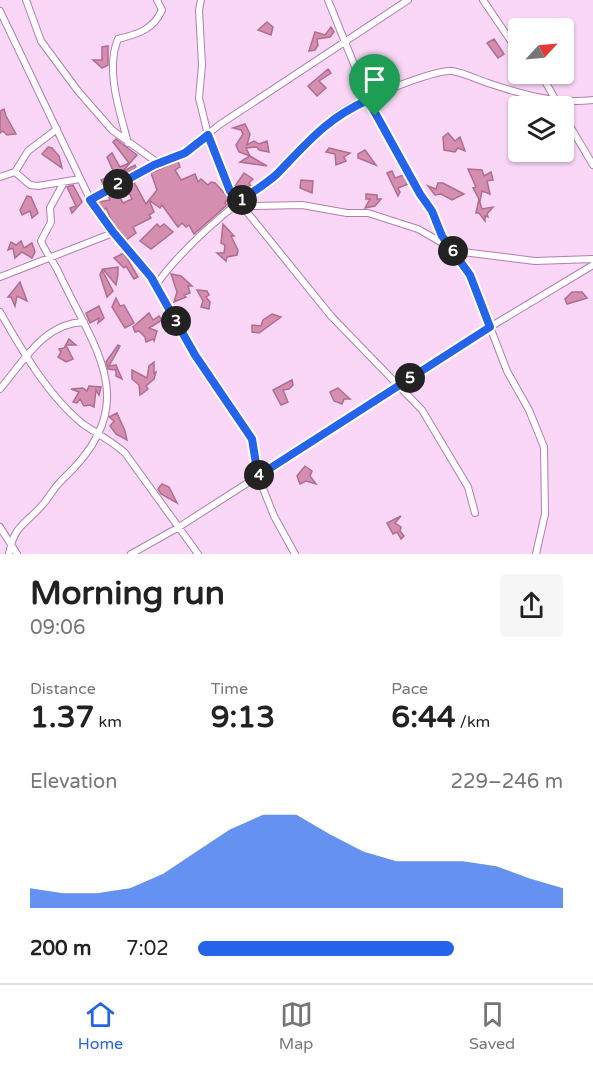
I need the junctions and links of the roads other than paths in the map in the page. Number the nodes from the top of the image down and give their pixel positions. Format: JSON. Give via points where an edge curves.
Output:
{"nodes":[{"id":1,"x":26,"y":0,"type":"edge"},
{"id":2,"x":157,"y":0,"type":"edge"},
{"id":3,"x":201,"y":0,"type":"edge"},
{"id":4,"x":328,"y":0,"type":"edge"},
{"id":5,"x":408,"y":0,"type":"edge"},
{"id":6,"x":483,"y":0,"type":"edge"},
{"id":7,"x":0,"y":11,"type":"edge"},
{"id":8,"x":508,"y":37,"type":"edge"},
{"id":9,"x":346,"y":40,"type":"junction"},
{"id":10,"x":531,"y":96,"type":"edge"},
{"id":11,"x":368,"y":100,"type":"junction"},
{"id":12,"x":593,"y":100,"type":"edge"},
{"id":13,"x":574,"y":102,"type":"edge"},
{"id":14,"x":57,"y":129,"type":"junction"},
{"id":15,"x":574,"y":133,"type":"edge"},
{"id":16,"x":208,"y":135,"type":"junction"},
{"id":17,"x":129,"y":144,"type":"junction"},
{"id":18,"x":158,"y":164,"type":"junction"},
{"id":19,"x":593,"y":165,"type":"edge"},
{"id":20,"x":15,"y":172,"type":"junction"},
{"id":21,"x":0,"y":177,"type":"edge"},
{"id":22,"x":80,"y":178,"type":"junction"},
{"id":23,"x":64,"y":182,"type":"junction"},
{"id":24,"x":90,"y":200,"type":"junction"},
{"id":25,"x":238,"y":202,"type":"junction"},
{"id":26,"x":113,"y":232,"type":"junction"},
{"id":27,"x":451,"y":248,"type":"junction"},
{"id":28,"x":50,"y":258,"type":"junction"},
{"id":29,"x":593,"y":259,"type":"edge"},
{"id":30,"x":593,"y":265,"type":"edge"},
{"id":31,"x":0,"y":277,"type":"edge"},
{"id":32,"x":156,"y":285,"type":"junction"},
{"id":33,"x":0,"y":312,"type":"edge"},
{"id":34,"x":84,"y":322,"type":"junction"},
{"id":35,"x":490,"y":327,"type":"junction"},
{"id":36,"x":26,"y":355,"type":"junction"},
{"id":37,"x":399,"y":385,"type":"junction"},
{"id":38,"x":0,"y":389,"type":"edge"},
{"id":39,"x":98,"y":433,"type":"junction"},
{"id":40,"x":258,"y":476,"type":"junction"},
{"id":41,"x":475,"y":513,"type":"dead end"},
{"id":42,"x":0,"y":527,"type":"edge"},
{"id":43,"x":179,"y":527,"type":"junction"},
{"id":44,"x":10,"y":545,"type":"junction"},
{"id":45,"x":9,"y":554,"type":"edge"},
{"id":46,"x":17,"y":554,"type":"edge"},
{"id":47,"x":131,"y":554,"type":"edge"},
{"id":48,"x":198,"y":554,"type":"edge"},
{"id":49,"x":295,"y":554,"type":"edge"},
{"id":50,"x":536,"y":554,"type":"edge"}],
"edges":[{"from":1,"to":17,"type":"street","via":[[41,41],[96,112]]},
{"from":2,"to":17,"type":"street","via":[[162,10],[157,21],[142,33],[118,39],[114,49],[116,96]]},
{"from":3,"to":16,"type":"street","via":[[199,98]]},
{"from":4,"to":9,"type":"street"},
{"from":5,"to":9,"type":"street"},
{"from":6,"to":8,"type":"street"},
{"from":7,"to":14,"type":"street"},
{"from":9,"to":11,"type":"street"},
{"from":9,"to":16,"type":"street"},
{"from":10,"to":11,"type":"street","via":[[450,71],[420,78]]},
{"from":11,"to":25,"type":"street","via":[[342,111],[275,175]]},
{"from":11,"to":27,"type":"street"},
{"from":12,"to":13,"type":"street"},
{"from":14,"to":20,"type":"street","via":[[28,151]]},
{"from":14,"to":22,"type":"street"},
{"from":15,"to":19,"type":"street"},
{"from":16,"to":18,"type":"street","via":[[185,153]]},
{"from":16,"to":25,"type":"street"},
{"from":17,"to":18,"type":"street","via":[[136,145]]},
{"from":18,"to":24,"type":"street"},
{"from":20,"to":21,"type":"street"},
{"from":20,"to":23,"type":"street","via":[[30,185]]},
{"from":22,"to":23,"type":"street"},
{"from":22,"to":24,"type":"street"},
{"from":23,"to":28,"type":"street","via":[[50,208],[51,222],[41,242]]},
{"from":24,"to":26,"type":"street"},
{"from":25,"to":27,"type":"street","via":[[368,213],[418,229]]},
{"from":25,"to":32,"type":"street","via":[[176,258]]},
{"from":25,"to":37,"type":"street","via":[[331,316]]},
{"from":26,"to":28,"type":"street"},
{"from":26,"to":32,"type":"street"},
{"from":27,"to":29,"type":"street","via":[[535,261]]},
{"from":27,"to":35,"type":"street","via":[[474,283]]},
{"from":28,"to":31,"type":"street"},
{"from":28,"to":34,"type":"street"},
{"from":30,"to":35,"type":"street"},
{"from":32,"to":40,"type":"street","via":[[195,355],[252,439]]},
{"from":33,"to":36,"type":"street"},
{"from":34,"to":36,"type":"street","via":[[54,329]]},
{"from":34,"to":39,"type":"street","via":[[99,351],[104,372],[106,413]]},
{"from":35,"to":37,"type":"street"},
{"from":35,"to":50,"type":"street","via":[[544,447],[545,514]]},
{"from":36,"to":38,"type":"street"},
{"from":36,"to":39,"type":"street","via":[[37,374],[83,423]]},
{"from":37,"to":40,"type":"street"},
{"from":37,"to":41,"type":"street","via":[[437,434],[468,487]]},
{"from":39,"to":43,"type":"street","via":[[125,453]]},
{"from":39,"to":44,"type":"street","via":[[70,473],[19,525]]},
{"from":40,"to":43,"type":"street"},
{"from":40,"to":49,"type":"street"},
{"from":42,"to":44,"type":"street"},
{"from":43,"to":47,"type":"street"},
{"from":43,"to":48,"type":"street"},
{"from":44,"to":45,"type":"street"},
{"from":44,"to":46,"type":"street"}]}
